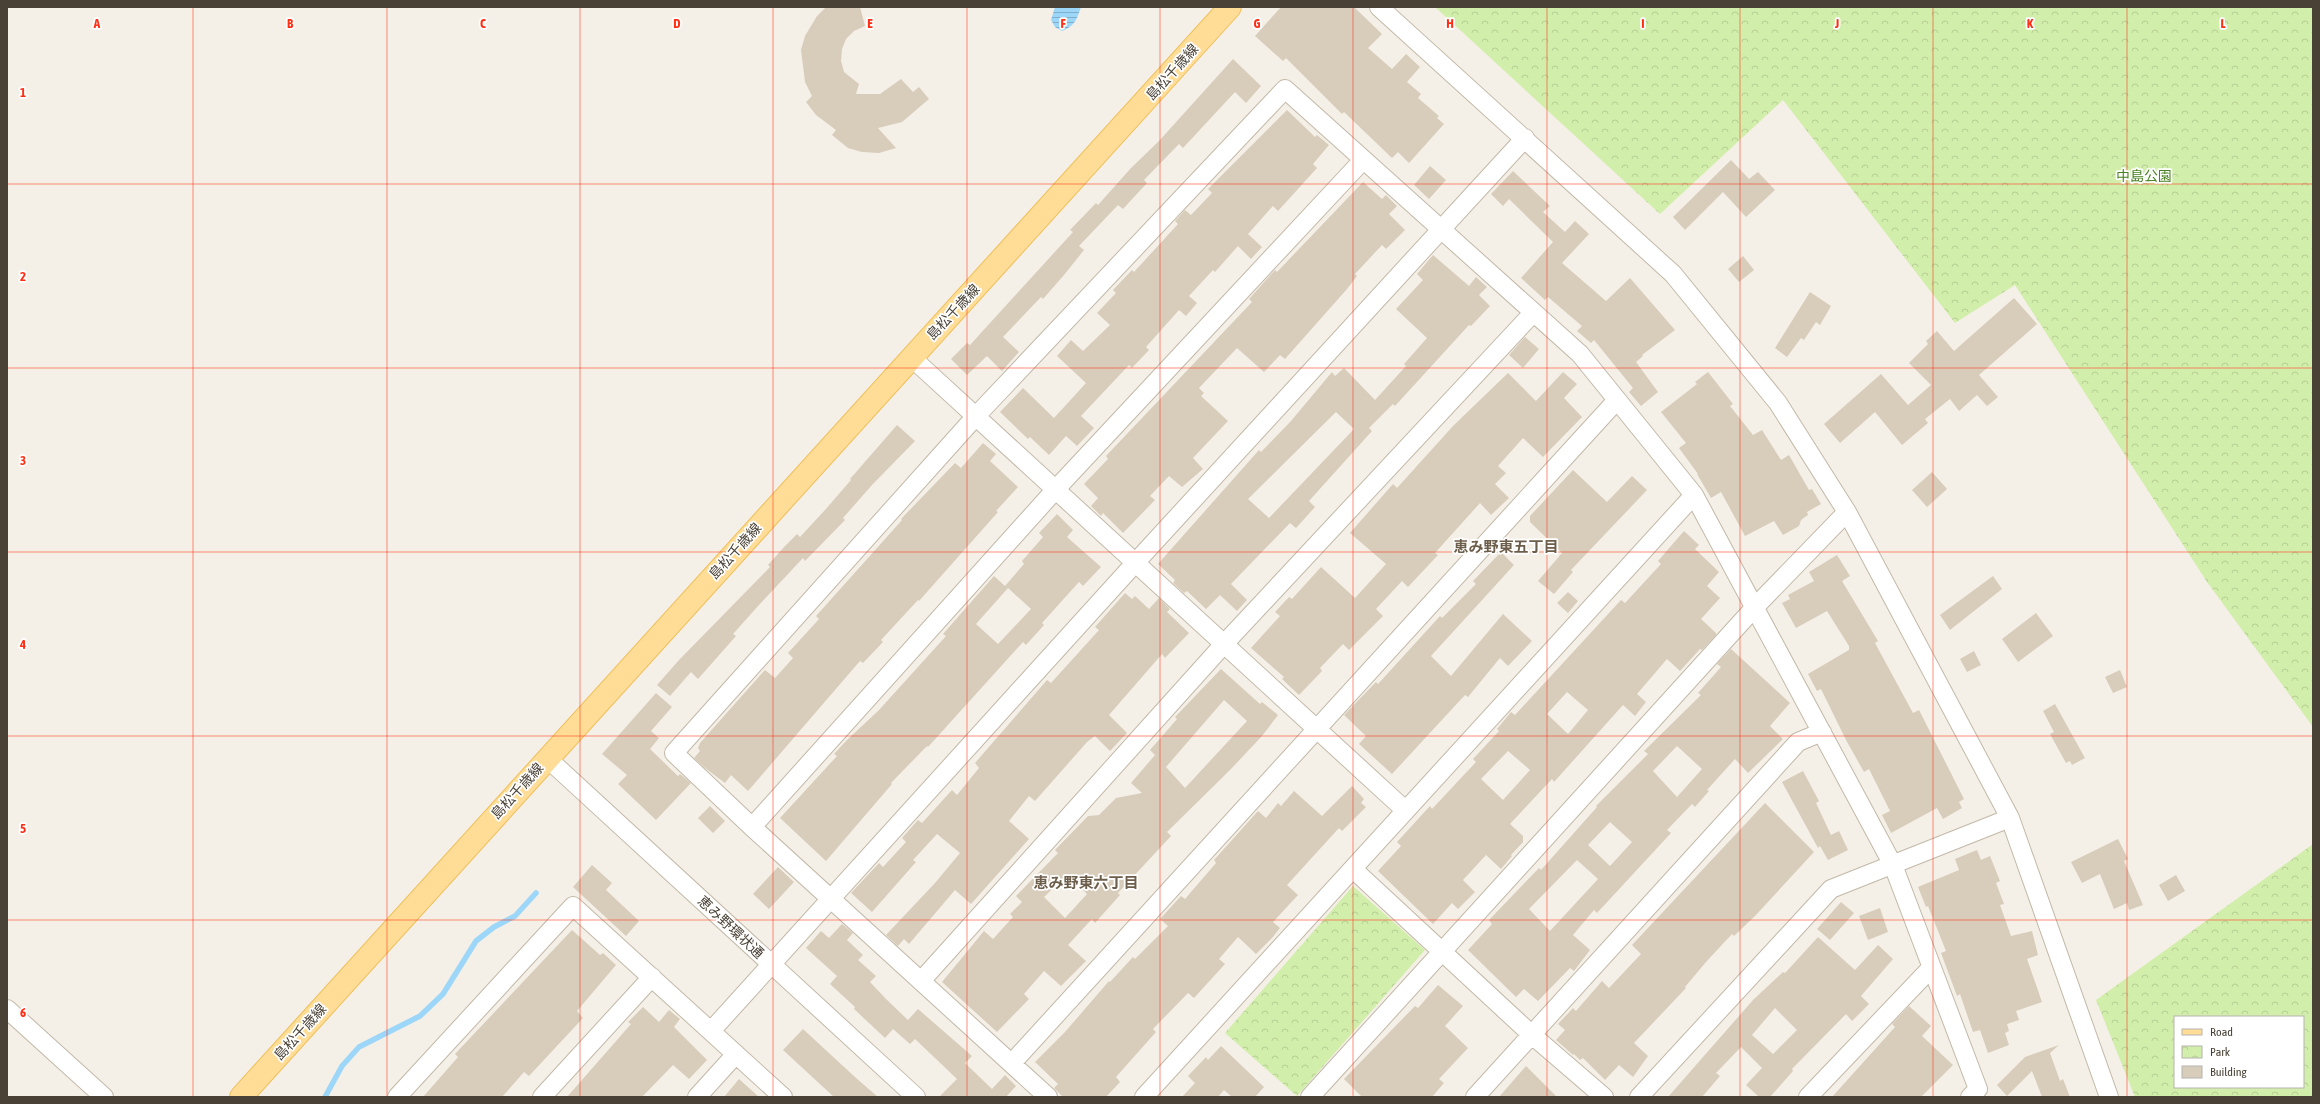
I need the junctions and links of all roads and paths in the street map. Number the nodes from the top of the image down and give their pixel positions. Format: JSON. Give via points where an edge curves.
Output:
{"nodes":[{"id":1,"x":1230,"y":7,"type":"edge"},
{"id":2,"x":1379,"y":7,"type":"edge"},
{"id":3,"x":1525,"y":138,"type":"junction"},
{"id":4,"x":1363,"y":160,"type":"junction"},
{"id":5,"x":1443,"y":229,"type":"junction"},
{"id":6,"x":1533,"y":313,"type":"junction"},
{"id":7,"x":911,"y":357,"type":"junction"},
{"id":8,"x":1617,"y":400,"type":"junction"},
{"id":9,"x":976,"y":416,"type":"junction"},
{"id":10,"x":1056,"y":490,"type":"junction"},
{"id":11,"x":1694,"y":495,"type":"junction"},
{"id":12,"x":1847,"y":512,"type":"junction"},
{"id":13,"x":1136,"y":562,"type":"junction"},
{"id":14,"x":1755,"y":607,"type":"junction"},
{"id":15,"x":1224,"y":644,"type":"junction"},
{"id":16,"x":1316,"y":728,"type":"junction"},
{"id":17,"x":1822,"y":732,"type":"junction"},
{"id":18,"x":547,"y":758,"type":"junction"},
{"id":19,"x":1405,"y":810,"type":"junction"},
{"id":20,"x":2010,"y":818,"type":"junction"},
{"id":21,"x":752,"y":827,"type":"junction"},
{"id":22,"x":1893,"y":865,"type":"junction"},
{"id":23,"x":1353,"y":869,"type":"junction"},
{"id":24,"x":831,"y":899,"type":"junction"},
{"id":25,"x":1441,"y":952,"type":"junction"},
{"id":26,"x":771,"y":964,"type":"junction"},
{"id":27,"x":1930,"y":968,"type":"junction"},
{"id":28,"x":652,"y":977,"type":"junction"},
{"id":29,"x":920,"y":981,"type":"junction"},
{"id":30,"x":7,"y":1009,"type":"edge"},
{"id":31,"x":711,"y":1031,"type":"junction"},
{"id":32,"x":1532,"y":1035,"type":"junction"},
{"id":33,"x":736,"y":1054,"type":"junction"},
{"id":34,"x":1012,"y":1063,"type":"junction"},
{"id":35,"x":1976,"y":1094,"type":"edge"},
{"id":36,"x":104,"y":1097,"type":"edge"},
{"id":37,"x":241,"y":1097,"type":"edge"},
{"id":38,"x":397,"y":1097,"type":"edge"},
{"id":39,"x":542,"y":1097,"type":"edge"},
{"id":40,"x":696,"y":1097,"type":"edge"},
{"id":41,"x":783,"y":1097,"type":"edge"},
{"id":42,"x":916,"y":1097,"type":"edge"},
{"id":43,"x":1048,"y":1097,"type":"edge"},
{"id":44,"x":1144,"y":1097,"type":"edge"},
{"id":45,"x":1310,"y":1097,"type":"edge"},
{"id":46,"x":1475,"y":1097,"type":"edge"},
{"id":47,"x":1604,"y":1097,"type":"edge"},
{"id":48,"x":1639,"y":1097,"type":"edge"},
{"id":49,"x":1808,"y":1097,"type":"edge"},
{"id":50,"x":2109,"y":1097,"type":"edge"}],
"edges":[{"from":1,"to":7,"type":"main road","name":"島松千歳線"},
{"from":2,"to":3,"type":"street"},
{"from":3,"to":5,"type":"street"},
{"from":3,"to":12,"type":"street","via":[[1673,274],[1778,403]]},
{"from":4,"to":5,"type":"street"},
{"from":4,"to":9,"type":"street","via":[[1285,89]]},
{"from":4,"to":10,"type":"street"},
{"from":5,"to":6,"type":"street"},
{"from":5,"to":13,"type":"street"},
{"from":6,"to":8,"type":"street","via":[[1580,354]]},
{"from":6,"to":15,"type":"street"},
{"from":7,"to":9,"type":"street"},
{"from":7,"to":18,"type":"main road","name":"島松千歳線"},
{"from":8,"to":11,"type":"street"},
{"from":8,"to":16,"type":"street"},
{"from":9,"to":10,"type":"street"},
{"from":9,"to":21,"type":"street","via":[[674,753]]},
{"from":10,"to":13,"type":"street"},
{"from":10,"to":21,"type":"street"},
{"from":11,"to":14,"type":"street"},
{"from":11,"to":19,"type":"street"},
{"from":12,"to":14,"type":"street"},
{"from":12,"to":20,"type":"street"},
{"from":13,"to":15,"type":"street"},
{"from":13,"to":24,"type":"street"},
{"from":14,"to":17,"type":"street"},
{"from":14,"to":25,"type":"street"},
{"from":15,"to":16,"type":"street"},
{"from":15,"to":29,"type":"street"},
{"from":16,"to":19,"type":"street"},
{"from":16,"to":34,"type":"street"},
{"from":17,"to":22,"type":"street"},
{"from":17,"to":32,"type":"street","via":[[1798,742]]},
{"from":18,"to":26,"type":"street","name":"恵み野環状通"},
{"from":18,"to":37,"type":"main road","name":"島松千歳線"},
{"from":19,"to":23,"type":"street"},
{"from":20,"to":22,"type":"street"},
{"from":20,"to":50,"type":"street"},
{"from":21,"to":24,"type":"street"},
{"from":22,"to":27,"type":"street"},
{"from":22,"to":48,"type":"street","via":[[1831,889]]},
{"from":23,"to":25,"type":"street"},
{"from":23,"to":44,"type":"street"},
{"from":24,"to":26,"type":"street"},
{"from":24,"to":29,"type":"street"},
{"from":25,"to":32,"type":"street"},
{"from":25,"to":45,"type":"street"},
{"from":26,"to":31,"type":"street"},
{"from":26,"to":42,"type":"street","name":"恵み野環状通"},
{"from":27,"to":35,"type":"street"},
{"from":27,"to":49,"type":"street"},
{"from":28,"to":31,"type":"street"},
{"from":28,"to":38,"type":"street","via":[[573,906]]},
{"from":28,"to":39,"type":"street"},
{"from":29,"to":34,"type":"street"},
{"from":30,"to":36,"type":"street"},
{"from":31,"to":33,"type":"street"},
{"from":32,"to":46,"type":"street"},
{"from":32,"to":47,"type":"street"},
{"from":33,"to":40,"type":"street"},
{"from":33,"to":41,"type":"street"},
{"from":34,"to":43,"type":"street"}]}
